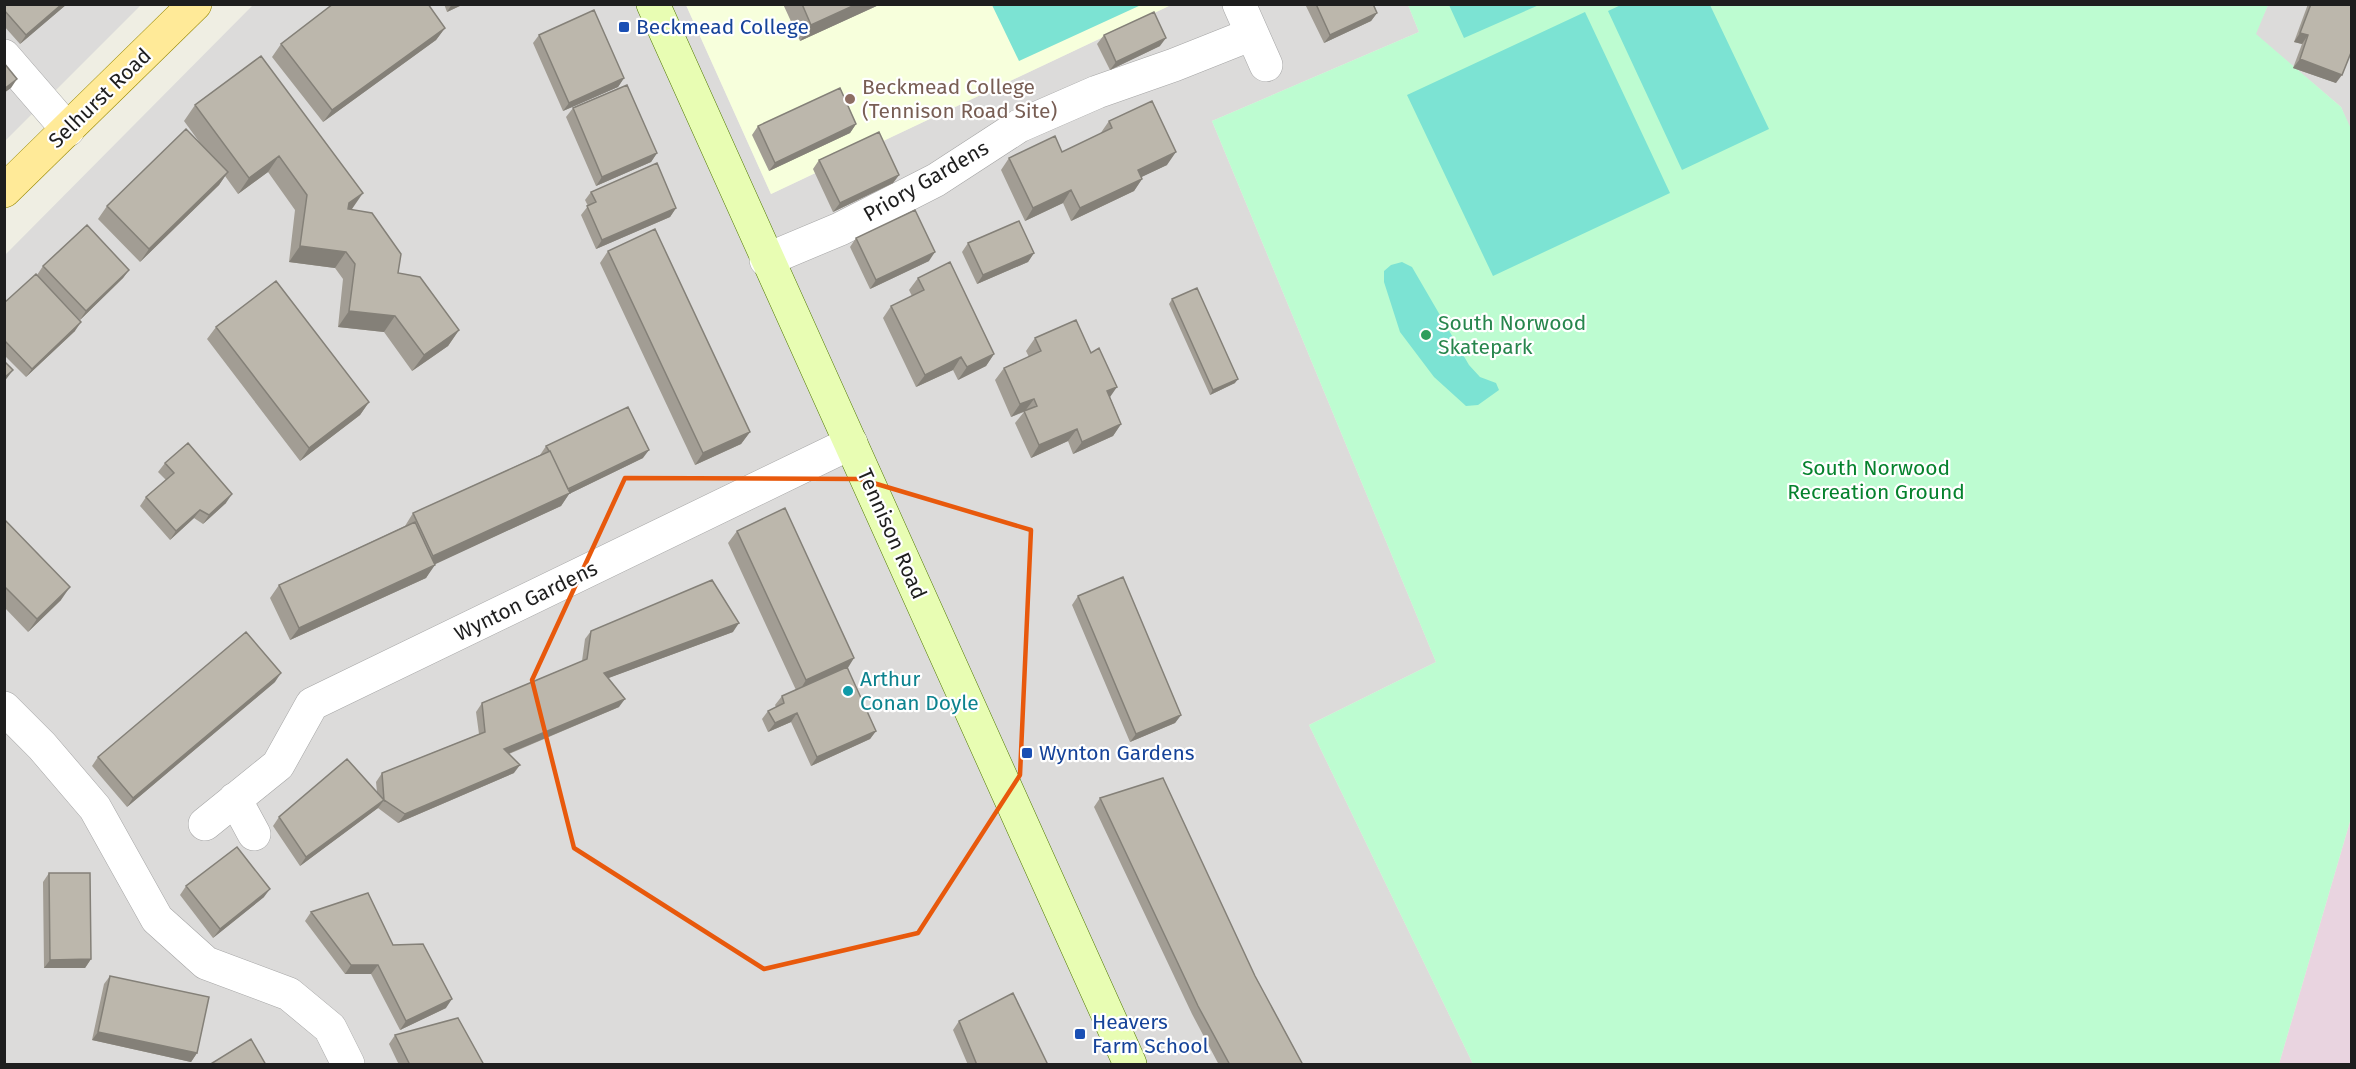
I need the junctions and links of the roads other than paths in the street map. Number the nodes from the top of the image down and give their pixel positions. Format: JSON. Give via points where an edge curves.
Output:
{"nodes":[{"id":1,"x":195,"y":4,"type":"edge"},
{"id":2,"x":653,"y":4,"type":"edge"},
{"id":3,"x":1239,"y":4,"type":"edge"},
{"id":4,"x":1252,"y":34,"type":"junction"},
{"id":5,"x":4,"y":56,"type":"edge"},
{"id":6,"x":1266,"y":65,"type":"dead end"},
{"id":7,"x":68,"y":129,"type":"junction"},
{"id":8,"x":4,"y":191,"type":"edge"},
{"id":9,"x":766,"y":260,"type":"junction"},
{"id":10,"x":851,"y":443,"type":"junction"},
{"id":11,"x":4,"y":708,"type":"edge"},
{"id":12,"x":235,"y":800,"type":"junction"},
{"id":13,"x":205,"y":824,"type":"dead end"},
{"id":14,"x":254,"y":834,"type":"dead end"},
{"id":15,"x":348,"y":1065,"type":"edge"},
{"id":16,"x":1130,"y":1065,"type":"edge"}],
"edges":[{"from":1,"to":7,"type":"main road","name":"Selhurst Road"},
{"from":2,"to":9,"type":"street","name":"Tennison Road"},
{"from":3,"to":4,"type":"street"},
{"from":4,"to":6,"type":"street"},
{"from":4,"to":9,"type":"street","name":"Priory Gardens","via":[[1019,126],[936,180],[840,229]]},
{"from":5,"to":7,"type":"street"},
{"from":7,"to":8,"type":"main road","name":"Selhurst Road"},
{"from":9,"to":10,"type":"street","name":"Tennison Road"},
{"from":10,"to":12,"type":"street","name":"Wynton Gardens","via":[[312,704],[278,765]]},
{"from":10,"to":16,"type":"street","name":"Tennison Road"},
{"from":11,"to":15,"type":"street","via":[[94,808],[157,919],[206,963],[289,994],[330,1028]]},
{"from":12,"to":13,"type":"street","name":"Wynton Gardens"},
{"from":12,"to":14,"type":"street"}]}
